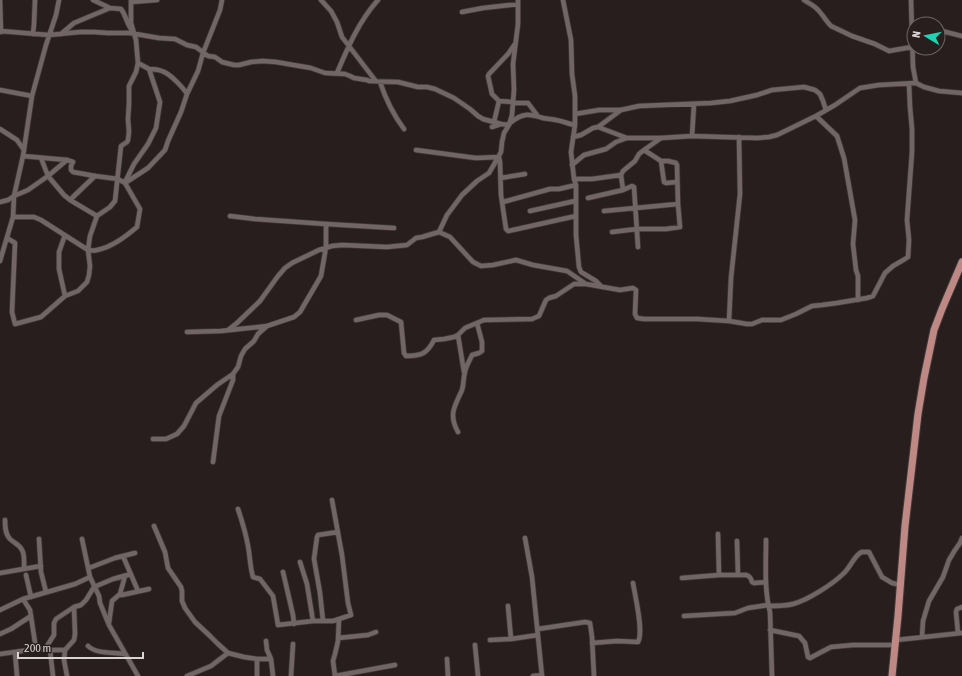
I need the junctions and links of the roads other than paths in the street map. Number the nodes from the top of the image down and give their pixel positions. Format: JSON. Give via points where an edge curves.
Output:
{"nodes":[{"id":1,"x":0,"y":0,"type":"edge"},
{"id":2,"x":36,"y":0,"type":"edge"},
{"id":3,"x":59,"y":0,"type":"edge"},
{"id":4,"x":93,"y":0,"type":"edge"},
{"id":5,"x":153,"y":0,"type":"edge"},
{"id":6,"x":157,"y":0,"type":"edge"},
{"id":7,"x":222,"y":0,"type":"edge"},
{"id":8,"x":321,"y":0,"type":"edge"},
{"id":9,"x":378,"y":0,"type":"edge"},
{"id":10,"x":563,"y":0,"type":"edge"},
{"id":11,"x":804,"y":0,"type":"edge"},
{"id":12,"x":911,"y":0,"type":"edge"},
{"id":13,"x":131,"y":1,"type":"edge"},
{"id":14,"x":519,"y":1,"type":"edge"},
{"id":15,"x":110,"y":8,"type":"junction"},
{"id":16,"x":462,"y":12,"type":"dead end"},
{"id":17,"x":912,"y":16,"type":"edge"},
{"id":18,"x":0,"y":32,"type":"edge"},
{"id":19,"x":946,"y":32,"type":"edge"},
{"id":20,"x":32,"y":34,"type":"junction"},
{"id":21,"x":61,"y":34,"type":"junction"},
{"id":22,"x":134,"y":34,"type":"junction"},
{"id":23,"x":49,"y":35,"type":"junction"},
{"id":24,"x":962,"y":36,"type":"edge"},
{"id":25,"x":515,"y":44,"type":"junction"},
{"id":26,"x":348,"y":46,"type":"junction"},
{"id":27,"x":906,"y":48,"type":"edge"},
{"id":28,"x":203,"y":53,"type":"junction"},
{"id":29,"x":912,"y":56,"type":"edge"},
{"id":30,"x":138,"y":63,"type":"junction"},
{"id":31,"x":149,"y":68,"type":"junction"},
{"id":32,"x":336,"y":73,"type":"junction"},
{"id":33,"x":377,"y":81,"type":"junction"},
{"id":34,"x":916,"y":83,"type":"junction"},
{"id":35,"x":909,"y":84,"type":"junction"},
{"id":36,"x":0,"y":90,"type":"edge"},
{"id":37,"x":962,"y":93,"type":"edge"},
{"id":38,"x":187,"y":94,"type":"junction"},
{"id":39,"x":32,"y":96,"type":"junction"},
{"id":40,"x":498,"y":101,"type":"junction"},
{"id":41,"x":513,"y":102,"type":"junction"},
{"id":42,"x":694,"y":104,"type":"junction"},
{"id":43,"x":534,"y":110,"type":"junction"},
{"id":44,"x":620,"y":110,"type":"junction"},
{"id":45,"x":826,"y":110,"type":"junction"},
{"id":46,"x":529,"y":114,"type":"junction"},
{"id":47,"x":575,"y":114,"type":"junction"},
{"id":48,"x":537,"y":115,"type":"junction"},
{"id":49,"x":816,"y":116,"type":"junction"},
{"id":50,"x":513,"y":117,"type":"junction"},
{"id":51,"x":497,"y":123,"type":"junction"},
{"id":52,"x":510,"y":124,"type":"junction"},
{"id":53,"x":575,"y":124,"type":"junction"},
{"id":54,"x":598,"y":127,"type":"junction"},
{"id":55,"x":0,"y":129,"type":"edge"},
{"id":56,"x":404,"y":129,"type":"dead end"},
{"id":57,"x":5,"y":131,"type":"junction"},
{"id":58,"x":0,"y":133,"type":"edge"},
{"id":59,"x":692,"y":136,"type":"junction"},
{"id":60,"x":573,"y":138,"type":"junction"},
{"id":61,"x":627,"y":138,"type":"junction"},
{"id":62,"x":661,"y":138,"type":"junction"},
{"id":63,"x":738,"y":138,"type":"junction"},
{"id":64,"x":24,"y":150,"type":"junction"},
{"id":65,"x":416,"y":150,"type":"dead end"},
{"id":66,"x":644,"y":150,"type":"junction"},
{"id":67,"x":23,"y":156,"type":"junction"},
{"id":68,"x":499,"y":157,"type":"junction"},
{"id":69,"x":41,"y":158,"type":"junction"},
{"id":70,"x":67,"y":160,"type":"junction"},
{"id":71,"x":661,"y":161,"type":"junction"},
{"id":72,"x":572,"y":165,"type":"junction"},
{"id":73,"x":525,"y":174,"type":"dead end"},
{"id":74,"x":621,"y":174,"type":"junction"},
{"id":75,"x":48,"y":176,"type":"junction"},
{"id":76,"x":95,"y":176,"type":"junction"},
{"id":77,"x":501,"y":178,"type":"junction"},
{"id":78,"x":118,"y":179,"type":"junction"},
{"id":79,"x":574,"y":179,"type":"junction"},
{"id":80,"x":677,"y":182,"type":"junction"},
{"id":81,"x":125,"y":183,"type":"junction"},
{"id":82,"x":576,"y":185,"type":"junction"},
{"id":83,"x":623,"y":190,"type":"junction"},
{"id":84,"x":14,"y":196,"type":"junction"},
{"id":85,"x":588,"y":198,"type":"dead end"},
{"id":86,"x":70,"y":200,"type":"junction"},
{"id":87,"x":575,"y":201,"type":"junction"},
{"id":88,"x":0,"y":202,"type":"edge"},
{"id":89,"x":503,"y":202,"type":"junction"},
{"id":90,"x":678,"y":204,"type":"junction"},
{"id":91,"x":636,"y":208,"type":"junction"},
{"id":92,"x":530,"y":211,"type":"dead end"},
{"id":93,"x":604,"y":211,"type":"dead end"},
{"id":94,"x":97,"y":216,"type":"junction"},
{"id":95,"x":230,"y":216,"type":"dead end"},
{"id":96,"x":576,"y":216,"type":"junction"},
{"id":97,"x":13,"y":217,"type":"junction"},
{"id":98,"x":326,"y":224,"type":"junction"},
{"id":99,"x":394,"y":228,"type":"dead end"},
{"id":100,"x":637,"y":229,"type":"junction"},
{"id":101,"x":439,"y":232,"type":"junction"},
{"id":102,"x":612,"y":232,"type":"dead end"},
{"id":103,"x":65,"y":235,"type":"junction"},
{"id":104,"x":7,"y":238,"type":"junction"},
{"id":105,"x":326,"y":247,"type":"junction"},
{"id":106,"x":638,"y":247,"type":"dead end"},
{"id":107,"x":88,"y":250,"type":"junction"},
{"id":108,"x":1,"y":253,"type":"edge"},
{"id":109,"x":0,"y":261,"type":"edge"},
{"id":110,"x":962,"y":262,"type":"edge"},
{"id":111,"x":586,"y":284,"type":"junction"},
{"id":112,"x":602,"y":287,"type":"junction"},
{"id":113,"x":65,"y":296,"type":"junction"},
{"id":114,"x":858,"y":300,"type":"junction"},
{"id":115,"x":356,"y":320,"type":"dead end"},
{"id":116,"x":729,"y":321,"type":"junction"},
{"id":117,"x":477,"y":323,"type":"junction"},
{"id":118,"x":267,"y":326,"type":"junction"},
{"id":119,"x":228,"y":330,"type":"junction"},
{"id":120,"x":187,"y":332,"type":"dead end"},
{"id":121,"x":458,"y":335,"type":"junction"},
{"id":122,"x":464,"y":372,"type":"junction"},
{"id":123,"x":233,"y":374,"type":"junction"},
{"id":124,"x":458,"y":432,"type":"dead end"},
{"id":125,"x":153,"y":439,"type":"dead end"},
{"id":126,"x":214,"y":462,"type":"dead end"},
{"id":127,"x":332,"y":500,"type":"dead end"},
{"id":128,"x":238,"y":509,"type":"dead end"},
{"id":129,"x":5,"y":520,"type":"dead end"},
{"id":130,"x":154,"y":526,"type":"dead end"},
{"id":131,"x":338,"y":532,"type":"junction"},
{"id":132,"x":718,"y":534,"type":"dead end"},
{"id":133,"x":525,"y":538,"type":"dead end"},
{"id":134,"x":962,"y":538,"type":"edge"},
{"id":135,"x":39,"y":539,"type":"dead end"},
{"id":136,"x":82,"y":539,"type":"dead end"},
{"id":137,"x":766,"y":540,"type":"dead end"},
{"id":138,"x":737,"y":541,"type":"dead end"},
{"id":139,"x":135,"y":553,"type":"dead end"},
{"id":140,"x":123,"y":556,"type":"junction"},
{"id":141,"x":300,"y":562,"type":"dead end"},
{"id":142,"x":41,"y":566,"type":"junction"},
{"id":143,"x":89,"y":568,"type":"junction"},
{"id":144,"x":24,"y":569,"type":"junction"},
{"id":145,"x":283,"y":572,"type":"dead end"},
{"id":146,"x":0,"y":573,"type":"edge"},
{"id":147,"x":26,"y":575,"type":"dead end"},
{"id":148,"x":128,"y":575,"type":"junction"},
{"id":149,"x":719,"y":575,"type":"junction"},
{"id":150,"x":738,"y":575,"type":"junction"},
{"id":151,"x":90,"y":577,"type":"junction"},
{"id":152,"x":682,"y":578,"type":"dead end"},
{"id":153,"x":766,"y":582,"type":"junction"},
{"id":154,"x":632,"y":584,"type":"dead end"},
{"id":155,"x":900,"y":585,"type":"junction"},
{"id":156,"x":94,"y":587,"type":"junction"},
{"id":157,"x":149,"y":589,"type":"dead end"},
{"id":158,"x":138,"y":591,"type":"junction"},
{"id":159,"x":46,"y":592,"type":"junction"},
{"id":160,"x":119,"y":595,"type":"junction"},
{"id":161,"x":31,"y":597,"type":"junction"},
{"id":162,"x":23,"y":599,"type":"junction"},
{"id":163,"x":508,"y":606,"type":"dead end"},
{"id":164,"x":768,"y":606,"type":"junction"},
{"id":165,"x":74,"y":607,"type":"junction"},
{"id":166,"x":962,"y":607,"type":"edge"},
{"id":167,"x":0,"y":610,"type":"edge"},
{"id":168,"x":31,"y":616,"type":"junction"},
{"id":169,"x":684,"y":616,"type":"dead end"},
{"id":170,"x":339,"y":619,"type":"junction"},
{"id":171,"x":313,"y":621,"type":"junction"},
{"id":172,"x":323,"y":621,"type":"junction"},
{"id":173,"x":294,"y":624,"type":"junction"},
{"id":174,"x":109,"y":625,"type":"junction"},
{"id":175,"x":538,"y":629,"type":"junction"},
{"id":176,"x":770,"y":630,"type":"junction"},
{"id":177,"x":376,"y":632,"type":"dead end"},
{"id":178,"x":960,"y":633,"type":"edge"},
{"id":179,"x":0,"y":634,"type":"edge"},
{"id":180,"x":538,"y":635,"type":"junction"},
{"id":181,"x":922,"y":637,"type":"junction"},
{"id":182,"x":338,"y":638,"type":"junction"},
{"id":183,"x":511,"y":639,"type":"junction"},
{"id":184,"x":490,"y":640,"type":"dead end"},
{"id":185,"x":266,"y":641,"type":"dead end"},
{"id":186,"x":592,"y":643,"type":"junction"},
{"id":187,"x":896,"y":643,"type":"junction"},
{"id":188,"x":293,"y":644,"type":"dead end"},
{"id":189,"x":475,"y":645,"type":"dead end"},
{"id":190,"x":88,"y":646,"type":"dead end"},
{"id":191,"x":36,"y":649,"type":"junction"},
{"id":192,"x":45,"y":649,"type":"junction"},
{"id":193,"x":50,"y":650,"type":"junction"},
{"id":194,"x":65,"y":650,"type":"junction"},
{"id":195,"x":16,"y":652,"type":"junction"},
{"id":196,"x":228,"y":653,"type":"junction"},
{"id":197,"x":0,"y":654,"type":"edge"},
{"id":198,"x":125,"y":654,"type":"junction"},
{"id":199,"x":257,"y":659,"type":"junction"},
{"id":200,"x":271,"y":659,"type":"junction"},
{"id":201,"x":447,"y":659,"type":"dead end"},
{"id":202,"x":395,"y":665,"type":"dead end"},
{"id":203,"x":542,"y":675,"type":"edge"},
{"id":204,"x":17,"y":676,"type":"edge"},
{"id":205,"x":53,"y":676,"type":"edge"},
{"id":206,"x":67,"y":676,"type":"edge"},
{"id":207,"x":138,"y":676,"type":"edge"},
{"id":208,"x":187,"y":676,"type":"edge"},
{"id":209,"x":257,"y":676,"type":"edge"},
{"id":210,"x":272,"y":676,"type":"edge"},
{"id":211,"x":291,"y":676,"type":"edge"},
{"id":212,"x":335,"y":676,"type":"edge"},
{"id":213,"x":448,"y":676,"type":"edge"},
{"id":214,"x":478,"y":676,"type":"edge"},
{"id":215,"x":533,"y":676,"type":"edge"},
{"id":216,"x":594,"y":676,"type":"edge"},
{"id":217,"x":772,"y":676,"type":"edge"},
{"id":218,"x":892,"y":676,"type":"edge"}],
"edges":[{"from":1,"to":18,"type":"street"},
{"from":2,"to":20,"type":"street"},
{"from":3,"to":23,"type":"street"},
{"from":4,"to":15,"type":"street"},
{"from":5,"to":6,"type":"street"},
{"from":5,"to":13,"type":"street"},
{"from":7,"to":28,"type":"street"},
{"from":8,"to":26,"type":"street","via":[[331,11]]},
{"from":9,"to":26,"type":"street"},
{"from":10,"to":47,"type":"street","via":[[571,40]]},
{"from":11,"to":27,"type":"street","via":[[818,9],[831,26],[852,36],[889,51]]},
{"from":12,"to":17,"type":"street"},
{"from":13,"to":22,"type":"street"},
{"from":14,"to":16,"type":"street"},
{"from":14,"to":25,"type":"street"},
{"from":15,"to":21,"type":"street","via":[[74,23]]},
{"from":15,"to":22,"type":"street","via":[[121,9],[125,13]]},
{"from":18,"to":20,"type":"street"},
{"from":19,"to":24,"type":"street"},
{"from":20,"to":23,"type":"street"},
{"from":21,"to":22,"type":"street"},
{"from":21,"to":23,"type":"street"},
{"from":22,"to":28,"type":"street","via":[[175,39],[196,47]]},
{"from":22,"to":30,"type":"street"},
{"from":23,"to":39,"type":"street"},
{"from":25,"to":40,"type":"street","via":[[488,76],[492,94]]},
{"from":25,"to":41,"type":"street"},
{"from":26,"to":32,"type":"street"},
{"from":26,"to":33,"type":"street"},
{"from":28,"to":32,"type":"street","via":[[234,65],[276,62]]},
{"from":28,"to":38,"type":"street"},
{"from":29,"to":34,"type":"street"},
{"from":30,"to":31,"type":"street"},
{"from":30,"to":78,"type":"street","via":[[129,86],[129,135],[127,142],[120,146]]},
{"from":31,"to":38,"type":"street","via":[[167,72]]},
{"from":31,"to":81,"type":"street","via":[[160,102],[156,128]]},
{"from":32,"to":33,"type":"street"},
{"from":33,"to":51,"type":"street","via":[[440,90],[463,103],[478,116]]},
{"from":33,"to":56,"type":"street","via":[[394,116]]},
{"from":34,"to":35,"type":"street"},
{"from":34,"to":37,"type":"street","via":[[935,90]]},
{"from":35,"to":45,"type":"street","via":[[860,88]]},
{"from":35,"to":114,"type":"street","via":[[912,152],[908,257],[885,273],[873,296]]},
{"from":36,"to":39,"type":"street"},
{"from":38,"to":81,"type":"street","via":[[165,150],[148,168]]},
{"from":39,"to":64,"type":"street"},
{"from":40,"to":41,"type":"street"},
{"from":40,"to":51,"type":"street"},
{"from":41,"to":43,"type":"street","via":[[528,103]]},
{"from":41,"to":50,"type":"street"},
{"from":42,"to":44,"type":"street","via":[[639,106]]},
{"from":42,"to":45,"type":"street","via":[[730,100],[772,90],[804,88],[820,94]]},
{"from":42,"to":59,"type":"street"},
{"from":43,"to":46,"type":"street"},
{"from":43,"to":48,"type":"street"},
{"from":44,"to":47,"type":"street"},
{"from":44,"to":54,"type":"street"},
{"from":45,"to":49,"type":"street"},
{"from":46,"to":48,"type":"street"},
{"from":46,"to":50,"type":"street"},
{"from":47,"to":53,"type":"street"},
{"from":48,"to":53,"type":"street"},
{"from":49,"to":63,"type":"street","via":[[777,135]]},
{"from":49,"to":114,"type":"street","via":[[837,136],[844,158],[855,220],[853,244],[858,276]]},
{"from":50,"to":52,"type":"street"},
{"from":51,"to":52,"type":"street"},
{"from":52,"to":68,"type":"street","via":[[504,133]]},
{"from":53,"to":60,"type":"street"},
{"from":54,"to":60,"type":"street"},
{"from":54,"to":61,"type":"street"},
{"from":55,"to":57,"type":"street"},
{"from":57,"to":58,"type":"street"},
{"from":57,"to":64,"type":"street","via":[[17,140]]},
{"from":59,"to":62,"type":"street"},
{"from":59,"to":63,"type":"street"},
{"from":60,"to":72,"type":"street"},
{"from":61,"to":62,"type":"street"},
{"from":61,"to":72,"type":"street","via":[[606,149],[584,155]]},
{"from":62,"to":66,"type":"street"},
{"from":63,"to":116,"type":"street","via":[[740,194]]},
{"from":64,"to":67,"type":"street"},
{"from":65,"to":68,"type":"street","via":[[476,158]]},
{"from":66,"to":71,"type":"street"},
{"from":66,"to":74,"type":"street"},
{"from":67,"to":69,"type":"street"},
{"from":67,"to":84,"type":"street"},
{"from":68,"to":77,"type":"street"},
{"from":68,"to":101,"type":"street","via":[[490,173],[477,181],[462,196],[447,215]]},
{"from":69,"to":70,"type":"street"},
{"from":69,"to":75,"type":"street"},
{"from":70,"to":75,"type":"street"},
{"from":70,"to":76,"type":"street","via":[[73,162],[73,172]]},
{"from":71,"to":80,"type":"street","via":[[664,182]]},
{"from":71,"to":80,"type":"street","via":[[676,163]]},
{"from":72,"to":79,"type":"street"},
{"from":73,"to":77,"type":"street"},
{"from":74,"to":79,"type":"street"},
{"from":74,"to":83,"type":"street"},
{"from":75,"to":84,"type":"street"},
{"from":75,"to":86,"type":"street"},
{"from":76,"to":78,"type":"street"},
{"from":76,"to":86,"type":"street"},
{"from":77,"to":89,"type":"street"},
{"from":78,"to":81,"type":"street"},
{"from":78,"to":94,"type":"street","via":[[115,202]]},
{"from":79,"to":82,"type":"street"},
{"from":80,"to":90,"type":"street"},
{"from":81,"to":107,"type":"street","via":[[140,209],[137,228],[112,245]]},
{"from":82,"to":87,"type":"street"},
{"from":82,"to":89,"type":"street","via":[[544,190]]},
{"from":83,"to":85,"type":"street"},
{"from":83,"to":91,"type":"street","via":[[634,187]]},
{"from":84,"to":88,"type":"street"},
{"from":84,"to":97,"type":"street"},
{"from":86,"to":94,"type":"street"},
{"from":87,"to":92,"type":"street"},
{"from":87,"to":96,"type":"street"},
{"from":89,"to":96,"type":"street","via":[[508,231]]},
{"from":90,"to":91,"type":"street"},
{"from":90,"to":100,"type":"street","via":[[680,227]]},
{"from":91,"to":93,"type":"street"},
{"from":91,"to":100,"type":"street"},
{"from":94,"to":107,"type":"street"},
{"from":95,"to":98,"type":"street"},
{"from":96,"to":112,"type":"street","via":[[579,267],[581,272],[596,280]]},
{"from":97,"to":103,"type":"street","via":[[34,217]]},
{"from":97,"to":104,"type":"street"},
{"from":98,"to":99,"type":"street"},
{"from":98,"to":105,"type":"street"},
{"from":100,"to":102,"type":"street"},
{"from":100,"to":106,"type":"street"},
{"from":101,"to":105,"type":"street","via":[[416,238],[407,245]]},
{"from":101,"to":111,"type":"street","via":[[450,237],[473,262],[481,266],[516,260],[567,271]]},
{"from":103,"to":107,"type":"street"},
{"from":103,"to":113,"type":"street","via":[[59,252],[59,269]]},
{"from":104,"to":108,"type":"street"},
{"from":104,"to":113,"type":"street","via":[[15,243],[12,312],[15,324],[41,317]]},
{"from":105,"to":118,"type":"street","via":[[321,276],[300,312],[294,318]]},
{"from":105,"to":119,"type":"street","via":[[285,268],[260,301]]},
{"from":107,"to":113,"type":"street","via":[[90,266],[87,282],[78,291]]},
{"from":108,"to":109,"type":"street"},
{"from":110,"to":155,"type":"main road","via":[[934,330],[924,378]]},
{"from":111,"to":112,"type":"street"},
{"from":111,"to":117,"type":"street","via":[[574,284],[549,298],[539,316],[532,319],[484,320]]},
{"from":112,"to":116,"type":"street","via":[[636,290],[636,318]]},
{"from":114,"to":116,"type":"street","via":[[812,306],[781,320],[762,320],[752,324]]},
{"from":115,"to":121,"type":"street","via":[[387,315],[401,322],[406,356],[425,353],[434,340],[444,340]]},
{"from":117,"to":121,"type":"street","via":[[465,328]]},
{"from":117,"to":122,"type":"street","via":[[482,351],[472,355]]},
{"from":118,"to":119,"type":"street"},
{"from":118,"to":123,"type":"street","via":[[240,356],[238,367]]},
{"from":119,"to":120,"type":"street"},
{"from":121,"to":122,"type":"street"},
{"from":122,"to":124,"type":"street","via":[[462,390],[453,411]]},
{"from":123,"to":125,"type":"street","via":[[196,403],[177,434],[166,439]]},
{"from":123,"to":126,"type":"street","via":[[219,416]]},
{"from":127,"to":131,"type":"street"},
{"from":128,"to":173,"type":"street","via":[[253,577],[260,579],[273,596],[278,625]]},
{"from":129,"to":144,"type":"street","via":[[5,528],[10,539],[17,543],[23,552]]},
{"from":130,"to":196,"type":"street","via":[[165,552],[168,568],[182,591],[185,608],[194,622]]},
{"from":131,"to":170,"type":"street","via":[[351,615]]},
{"from":131,"to":172,"type":"street","via":[[317,537],[314,559]]},
{"from":132,"to":149,"type":"street"},
{"from":133,"to":175,"type":"street"},
{"from":134,"to":181,"type":"street","via":[[929,601],[923,621]]},
{"from":135,"to":142,"type":"street"},
{"from":136,"to":143,"type":"street"},
{"from":137,"to":153,"type":"street"},
{"from":138,"to":150,"type":"street"},
{"from":139,"to":140,"type":"street"},
{"from":140,"to":143,"type":"street"},
{"from":140,"to":148,"type":"street"},
{"from":141,"to":171,"type":"street"},
{"from":142,"to":144,"type":"street"},
{"from":142,"to":159,"type":"street"},
{"from":143,"to":151,"type":"street"},
{"from":144,"to":146,"type":"street"},
{"from":145,"to":173,"type":"street"},
{"from":147,"to":161,"type":"street"},
{"from":148,"to":156,"type":"street"},
{"from":148,"to":158,"type":"street","via":[[133,578]]},
{"from":148,"to":160,"type":"street"},
{"from":149,"to":150,"type":"street"},
{"from":149,"to":152,"type":"street"},
{"from":150,"to":153,"type":"street","via":[[749,575],[754,583]]},
{"from":151,"to":156,"type":"street"},
{"from":151,"to":159,"type":"street"},
{"from":153,"to":164,"type":"street"},
{"from":154,"to":186,"type":"street","via":[[639,621],[638,642]]},
{"from":155,"to":164,"type":"street","via":[[882,577],[868,552],[862,552],[845,572],[811,596],[792,604]]},
{"from":155,"to":187,"type":"main road"},
{"from":156,"to":165,"type":"street","via":[[81,605]]},
{"from":156,"to":174,"type":"street"},
{"from":157,"to":158,"type":"street"},
{"from":158,"to":160,"type":"street"},
{"from":159,"to":161,"type":"street"},
{"from":160,"to":174,"type":"street","via":[[112,602]]},
{"from":161,"to":162,"type":"street"},
{"from":162,"to":167,"type":"street"},
{"from":162,"to":168,"type":"street"},
{"from":163,"to":183,"type":"street"},
{"from":164,"to":169,"type":"street","via":[[748,608],[735,613]]},
{"from":164,"to":176,"type":"street"},
{"from":165,"to":192,"type":"street","via":[[54,620],[54,635]]},
{"from":165,"to":194,"type":"street","via":[[74,640]]},
{"from":166,"to":178,"type":"street","via":[[956,612]]},
{"from":168,"to":179,"type":"street"},
{"from":168,"to":191,"type":"street"},
{"from":170,"to":172,"type":"street"},
{"from":170,"to":182,"type":"street"},
{"from":171,"to":172,"type":"street"},
{"from":171,"to":173,"type":"street"},
{"from":174,"to":198,"type":"street"},
{"from":175,"to":180,"type":"street"},
{"from":175,"to":186,"type":"street","via":[[588,622]]},
{"from":176,"to":187,"type":"street","via":[[798,636],[805,643],[810,658],[831,647]]},
{"from":176,"to":217,"type":"street"},
{"from":177,"to":182,"type":"street"},
{"from":178,"to":181,"type":"street"},
{"from":180,"to":183,"type":"street"},
{"from":180,"to":203,"type":"street"},
{"from":181,"to":187,"type":"street"},
{"from":182,"to":212,"type":"street","via":[[333,661]]},
{"from":183,"to":184,"type":"street"},
{"from":185,"to":200,"type":"street"},
{"from":186,"to":216,"type":"street"},
{"from":187,"to":218,"type":"main road"},
{"from":188,"to":211,"type":"street"},
{"from":189,"to":214,"type":"street"},
{"from":190,"to":198,"type":"street","via":[[96,650]]},
{"from":191,"to":192,"type":"street"},
{"from":191,"to":195,"type":"street"},
{"from":192,"to":193,"type":"street"},
{"from":193,"to":194,"type":"street"},
{"from":193,"to":205,"type":"street"},
{"from":194,"to":206,"type":"street"},
{"from":195,"to":197,"type":"street"},
{"from":195,"to":204,"type":"street"},
{"from":196,"to":199,"type":"street"},
{"from":196,"to":208,"type":"street","via":[[211,666]]},
{"from":198,"to":207,"type":"street"},
{"from":199,"to":200,"type":"street"},
{"from":199,"to":209,"type":"street"},
{"from":200,"to":210,"type":"street"},
{"from":201,"to":213,"type":"street"},
{"from":202,"to":212,"type":"street"},
{"from":203,"to":215,"type":"street"}]}
